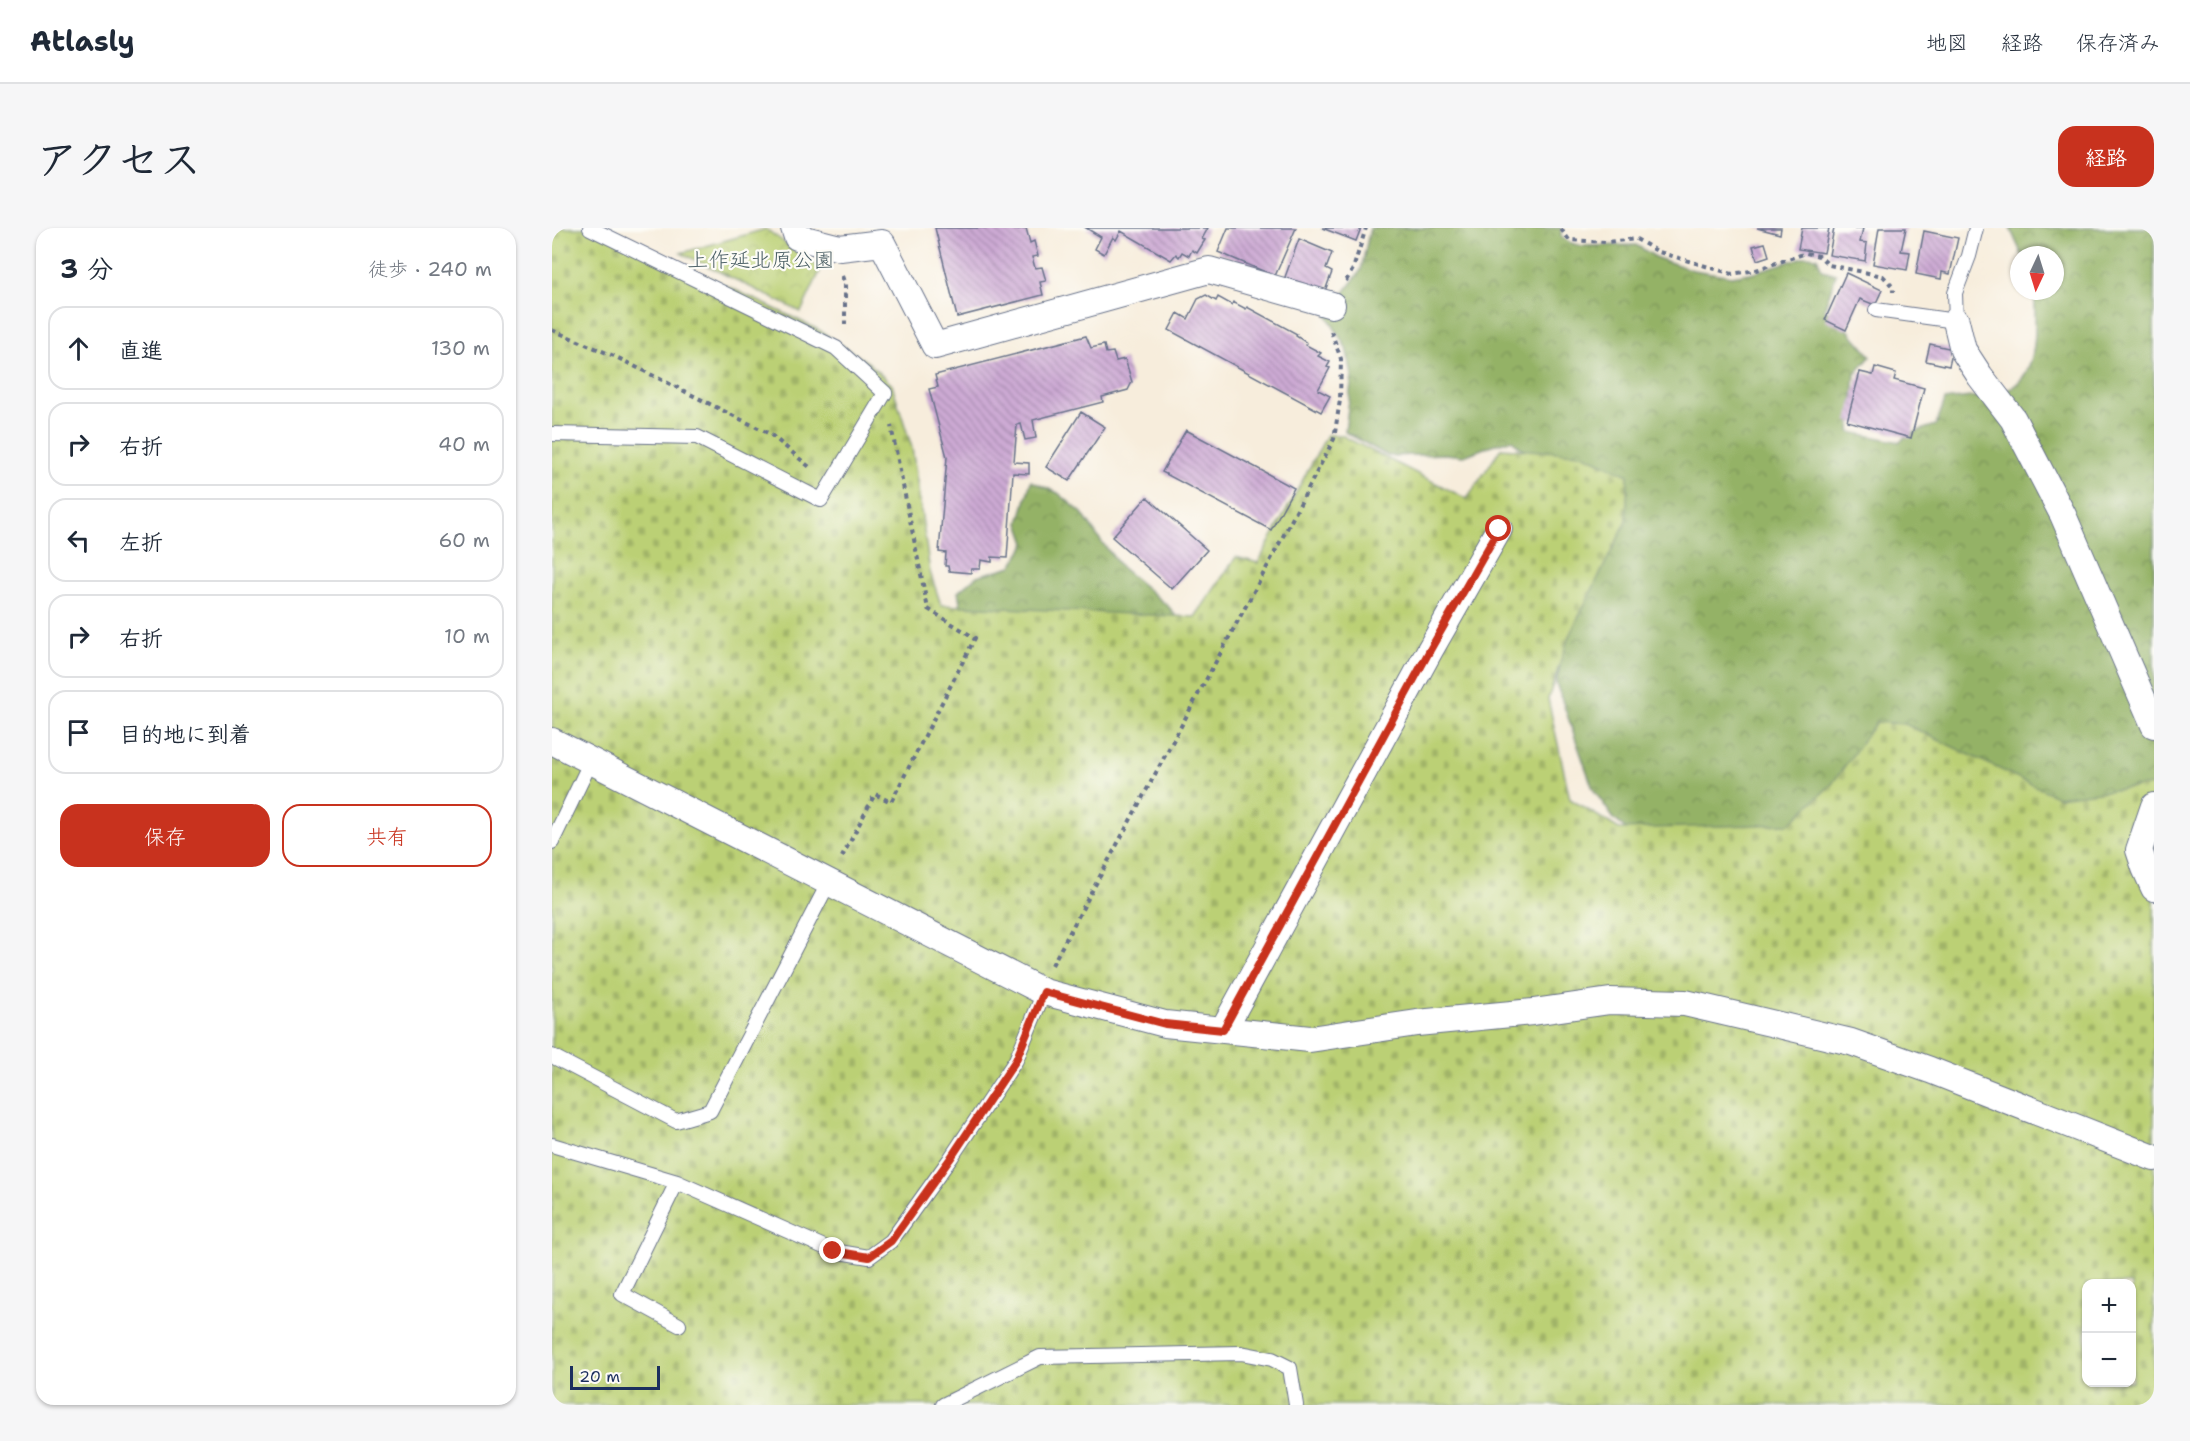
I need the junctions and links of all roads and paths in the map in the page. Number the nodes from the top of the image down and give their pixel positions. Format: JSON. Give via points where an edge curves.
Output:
{"nodes":[{"id":1,"x":590,"y":228,"type":"edge"},
{"id":2,"x":794,"y":228,"type":"edge"},
{"id":3,"x":1366,"y":228,"type":"edge"},
{"id":4,"x":1976,"y":228,"type":"edge"},
{"id":5,"x":1561,"y":229,"type":"edge"},
{"id":6,"x":840,"y":249,"type":"junction"},
{"id":7,"x":1328,"y":303,"type":"junction"},
{"id":8,"x":1876,"y":310,"type":"dead end"},
{"id":9,"x":1892,"y":314,"type":"junction"},
{"id":10,"x":1956,"y":321,"type":"junction"},
{"id":11,"x":845,"y":329,"type":"dead end"},
{"id":12,"x":552,"y":330,"type":"edge"},
{"id":13,"x":885,"y":393,"type":"junction"},
{"id":14,"x":552,"y":434,"type":"edge"},
{"id":15,"x":814,"y":470,"type":"dead end"},
{"id":16,"x":1499,"y":529,"type":"dead end"},
{"id":17,"x":2154,"y":725,"type":"edge"},
{"id":18,"x":552,"y":741,"type":"edge"},
{"id":19,"x":591,"y":761,"type":"junction"},
{"id":20,"x":2154,"y":806,"type":"edge"},
{"id":21,"x":552,"y":843,"type":"edge"},
{"id":22,"x":841,"y":859,"type":"dead end"},
{"id":23,"x":829,"y":882,"type":"junction"},
{"id":24,"x":2154,"y":888,"type":"edge"},
{"id":25,"x":1044,"y":992,"type":"junction"},
{"id":26,"x":1223,"y":1030,"type":"junction"},
{"id":27,"x":552,"y":1056,"type":"edge"},
{"id":28,"x":552,"y":1145,"type":"edge"},
{"id":29,"x":2154,"y":1158,"type":"edge"},
{"id":30,"x":676,"y":1182,"type":"junction"},
{"id":31,"x":679,"y":1325,"type":"dead end"},
{"id":32,"x":943,"y":1405,"type":"edge"},
{"id":33,"x":1296,"y":1405,"type":"edge"}],
"edges":[{"from":1,"to":13,"type":"lane","via":[[836,348]]},
{"from":2,"to":6,"type":"street","via":[[797,237]]},
{"from":3,"to":7,"type":"path","via":[[1353,269]]},
{"from":4,"to":10,"type":"lane","via":[[1955,293]]},
{"from":5,"to":9,"type":"path","via":[[1569,240],[1636,239],[1659,252],[1732,274],[1806,253],[1819,256],[1829,265],[1883,276],[1893,287]]},
{"from":6,"to":7,"type":"street","via":[[882,243],[935,346],[1209,270]]},
{"from":6,"to":11,"type":"path","via":[[836,262],[845,284]]},
{"from":7,"to":25,"type":"path","via":[[1327,321],[1341,359],[1334,439],[1054,960]]},
{"from":8,"to":9,"type":"lane"},
{"from":9,"to":10,"type":"lane"},
{"from":10,"to":17,"type":"street","via":[[1963,350],[2013,419],[2063,514]]},
{"from":12,"to":15,"type":"path","via":[[614,356],[770,434]]},
{"from":13,"to":14,"type":"lane","via":[[821,500],[697,437]]},
{"from":13,"to":22,"type":"path","via":[[928,609],[975,638],[891,802],[875,794]]},
{"from":16,"to":26,"type":"street"},
{"from":18,"to":19,"type":"street"},
{"from":19,"to":21,"type":"lane"},
{"from":19,"to":23,"type":"street"},
{"from":20,"to":24,"type":"street","via":[[2139,850]]},
{"from":23,"to":25,"type":"street"},
{"from":23,"to":27,"type":"lane","via":[[710,1111],[676,1121]]},
{"from":25,"to":26,"type":"street","via":[[1165,1024]]},
{"from":25,"to":30,"type":"lane","via":[[1016,1060],[891,1241],[869,1257],[833,1251]]},
{"from":26,"to":29,"type":"street","via":[[1310,1039],[1610,1001],[1685,1003],[1851,1042]]},
{"from":28,"to":30,"type":"lane"},
{"from":30,"to":31,"type":"lane","via":[[622,1294]]},
{"from":32,"to":33,"type":"lane","via":[[1040,1357],[1241,1353],[1272,1359],[1290,1368]]}]}
